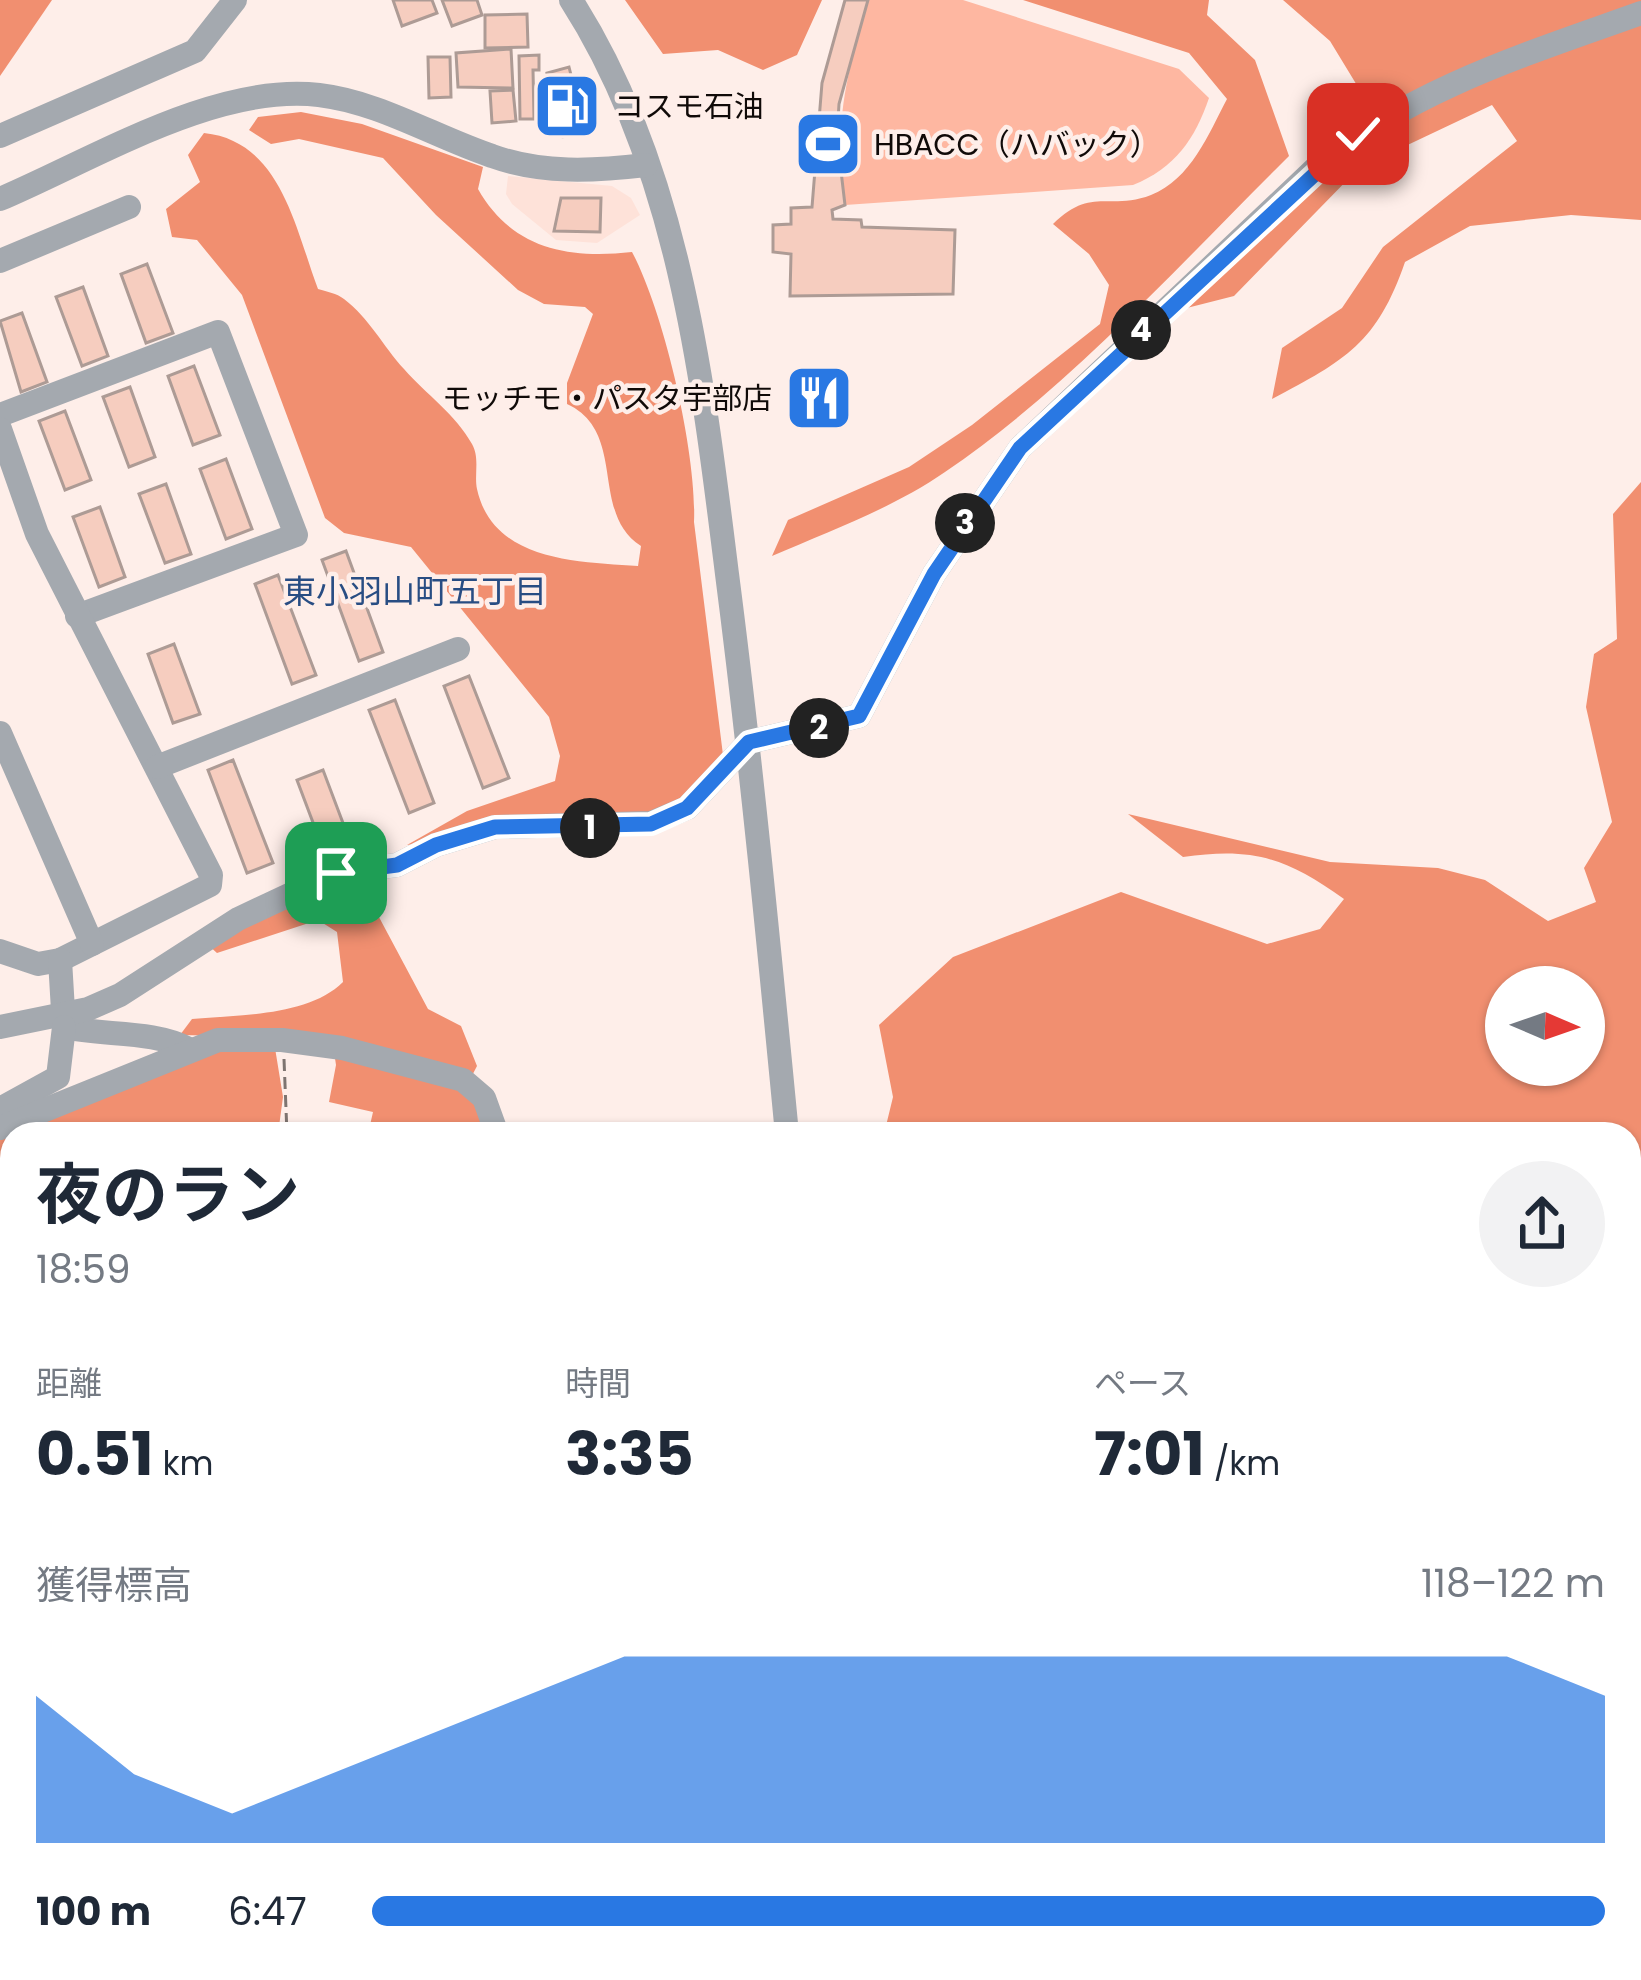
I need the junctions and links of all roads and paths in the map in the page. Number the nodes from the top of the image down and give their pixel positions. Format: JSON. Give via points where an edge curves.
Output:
{"nodes":[{"id":1,"x":235,"y":0,"type":"edge"},
{"id":2,"x":572,"y":0,"type":"edge"},
{"id":3,"x":1641,"y":13,"type":"edge"},
{"id":4,"x":0,"y":136,"type":"edge"},
{"id":5,"x":646,"y":165,"type":"junction"},
{"id":6,"x":0,"y":199,"type":"edge"},
{"id":7,"x":129,"y":207,"type":"dead end"},
{"id":8,"x":0,"y":261,"type":"edge"},
{"id":9,"x":0,"y":415,"type":"edge"},
{"id":10,"x":0,"y":430,"type":"edge"},
{"id":11,"x":77,"y":616,"type":"junction"},
{"id":12,"x":458,"y":649,"type":"dead end"},
{"id":13,"x":0,"y":733,"type":"edge"},
{"id":14,"x":749,"y":742,"type":"junction"},
{"id":15,"x":157,"y":766,"type":"junction"},
{"id":16,"x":92,"y":944,"type":"junction"},
{"id":17,"x":0,"y":951,"type":"edge"},
{"id":18,"x":60,"y":960,"type":"junction"},
{"id":19,"x":63,"y":1021,"type":"junction"},
{"id":20,"x":0,"y":1027,"type":"edge"},
{"id":21,"x":282,"y":1040,"type":"junction"},
{"id":22,"x":189,"y":1049,"type":"junction"},
{"id":23,"x":0,"y":1109,"type":"edge"},
{"id":24,"x":14,"y":1122,"type":"edge"},
{"id":25,"x":288,"y":1122,"type":"edge"},
{"id":26,"x":493,"y":1122,"type":"edge"},
{"id":27,"x":786,"y":1122,"type":"edge"}],
"edges":[{"from":1,"to":4,"type":"street","via":[[195,51]]},
{"from":2,"to":5,"type":"street"},
{"from":3,"to":14,"type":"street","via":[[1465,76],[1345,144],[1020,448],[934,574],[859,716]]},
{"from":5,"to":6,"type":"street","via":[[539,168],[350,101],[286,94],[227,102]]},
{"from":5,"to":14,"type":"street","via":[[695,341]]},
{"from":7,"to":8,"type":"street"},
{"from":9,"to":11,"type":"street","via":[[218,332],[296,536]]},
{"from":10,"to":11,"type":"street"},
{"from":11,"to":15,"type":"street"},
{"from":12,"to":15,"type":"street"},
{"from":13,"to":16,"type":"street"},
{"from":14,"to":19,"type":"street","via":[[687,808],[651,824],[495,827],[397,865],[336,873],[238,919],[120,995]]},
{"from":14,"to":27,"type":"street"},
{"from":15,"to":16,"type":"street","via":[[212,874],[209,885]]},
{"from":16,"to":18,"type":"street"},
{"from":17,"to":18,"type":"street","via":[[38,964]]},
{"from":18,"to":19,"type":"street"},
{"from":19,"to":20,"type":"street"},
{"from":19,"to":22,"type":"street","via":[[104,1036],[170,1038]]},
{"from":19,"to":23,"type":"street","via":[[58,1077]]},
{"from":21,"to":22,"type":"street","via":[[218,1040]]},
{"from":21,"to":25,"type":"path"},
{"from":21,"to":26,"type":"street","via":[[463,1080],[484,1098]]},
{"from":22,"to":24,"type":"street"}]}
